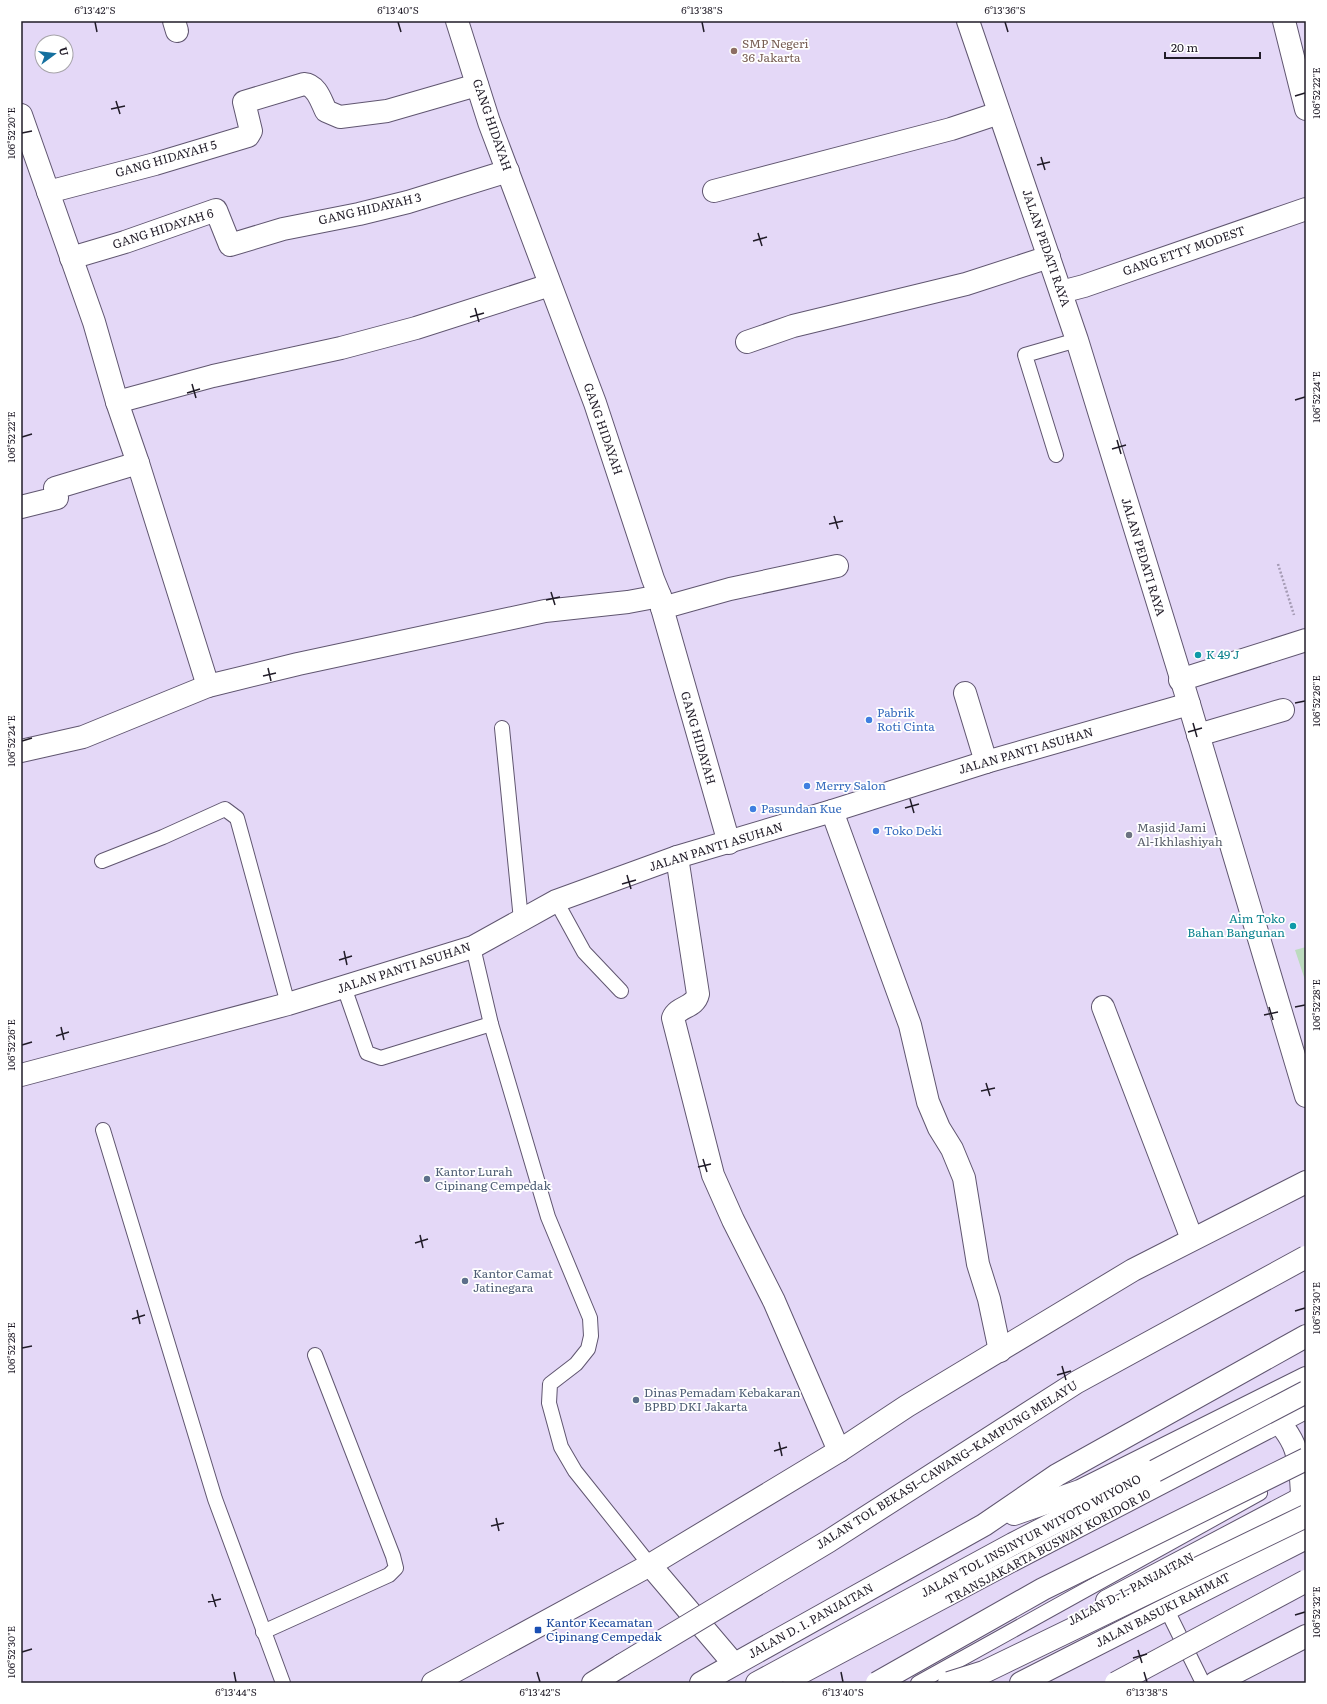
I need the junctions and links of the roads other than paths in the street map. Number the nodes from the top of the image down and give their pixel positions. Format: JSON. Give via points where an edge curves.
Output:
{"nodes":[{"id":1,"x":457,"y":21,"type":"edge"},
{"id":2,"x":968,"y":21,"type":"edge"},
{"id":3,"x":1284,"y":21,"type":"edge"},
{"id":4,"x":477,"y":85,"type":"junction"},
{"id":5,"x":1306,"y":109,"type":"edge"},
{"id":6,"x":999,"y":112,"type":"junction"},
{"id":7,"x":21,"y":115,"type":"edge"},
{"id":8,"x":27,"y":154,"type":"edge"},
{"id":9,"x":508,"y":171,"type":"junction"},
{"id":10,"x":714,"y":191,"type":"dead end"},
{"id":11,"x":48,"y":192,"type":"junction"},
{"id":12,"x":1306,"y":209,"type":"edge"},
{"id":13,"x":231,"y":244,"type":"joint"},
{"id":14,"x":1049,"y":257,"type":"junction"},
{"id":15,"x":71,"y":258,"type":"junction"},
{"id":16,"x":550,"y":285,"type":"junction"},
{"id":17,"x":1061,"y":292,"type":"junction"},
{"id":18,"x":1077,"y":340,"type":"junction"},
{"id":19,"x":747,"y":342,"type":"dead end"},
{"id":20,"x":117,"y":402,"type":"junction"},
{"id":21,"x":1056,"y":455,"type":"dead end"},
{"id":22,"x":138,"y":463,"type":"junction"},
{"id":23,"x":21,"y":507,"type":"edge"},
{"id":24,"x":837,"y":566,"type":"dead end"},
{"id":25,"x":661,"y":602,"type":"junction"},
{"id":26,"x":1304,"y":640,"type":"edge"},
{"id":27,"x":1180,"y":680,"type":"junction"},
{"id":28,"x":208,"y":686,"type":"junction"},
{"id":29,"x":965,"y":693,"type":"dead end"},
{"id":30,"x":1189,"y":704,"type":"junction"},
{"id":31,"x":1283,"y":710,"type":"dead end"},
{"id":32,"x":502,"y":728,"type":"dead end"},
{"id":33,"x":1198,"y":735,"type":"junction"},
{"id":34,"x":21,"y":751,"type":"edge"},
{"id":35,"x":986,"y":762,"type":"junction"},
{"id":36,"x":832,"y":811,"type":"junction"},
{"id":37,"x":728,"y":843,"type":"junction"},
{"id":38,"x":677,"y":857,"type":"junction"},
{"id":39,"x":102,"y":861,"type":"dead end"},
{"id":40,"x":556,"y":901,"type":"junction"},
{"id":41,"x":521,"y":920,"type":"junction"},
{"id":42,"x":473,"y":947,"type":"junction"},
{"id":43,"x":344,"y":987,"type":"junction"},
{"id":44,"x":621,"y":991,"type":"dead end"},
{"id":45,"x":288,"y":1004,"type":"junction"},
{"id":46,"x":1103,"y":1007,"type":"dead end"},
{"id":47,"x":491,"y":1024,"type":"junction"},
{"id":48,"x":21,"y":1075,"type":"edge"},
{"id":49,"x":1306,"y":1096,"type":"edge"},
{"id":50,"x":103,"y":1130,"type":"dead end"},
{"id":51,"x":1306,"y":1182,"type":"edge"},
{"id":52,"x":1192,"y":1239,"type":"junction"},
{"id":53,"x":1306,"y":1257,"type":"edge"},
{"id":54,"x":1306,"y":1336,"type":"edge"},
{"id":55,"x":1000,"y":1351,"type":"junction"},
{"id":56,"x":315,"y":1355,"type":"dead end"},
{"id":57,"x":1306,"y":1378,"type":"edge"},
{"id":58,"x":1306,"y":1392,"type":"edge"},
{"id":59,"x":1261,"y":1402,"type":"junction"},
{"id":60,"x":1306,"y":1412,"type":"edge"},
{"id":61,"x":1283,"y":1424,"type":"junction"},
{"id":62,"x":840,"y":1450,"type":"junction"},
{"id":63,"x":1304,"y":1466,"type":"edge"},
{"id":64,"x":1305,"y":1504,"type":"edge"},
{"id":65,"x":984,"y":1525,"type":"junction"},
{"id":66,"x":1306,"y":1538,"type":"edge"},
{"id":67,"x":650,"y":1565,"type":"junction"},
{"id":68,"x":1306,"y":1581,"type":"edge"},
{"id":69,"x":1166,"y":1608,"type":"junction"},
{"id":70,"x":263,"y":1632,"type":"junction"},
{"id":71,"x":1306,"y":1636,"type":"edge"},
{"id":72,"x":734,"y":1664,"type":"junction"},
{"id":73,"x":283,"y":1683,"type":"edge"},
{"id":74,"x":433,"y":1683,"type":"edge"},
{"id":75,"x":593,"y":1683,"type":"edge"},
{"id":76,"x":701,"y":1683,"type":"edge"},
{"id":77,"x":758,"y":1683,"type":"edge"},
{"id":78,"x":790,"y":1683,"type":"edge"},
{"id":79,"x":877,"y":1683,"type":"edge"},
{"id":80,"x":918,"y":1683,"type":"edge"},
{"id":81,"x":949,"y":1683,"type":"edge"},
{"id":82,"x":957,"y":1683,"type":"edge"},
{"id":83,"x":1021,"y":1683,"type":"edge"},
{"id":84,"x":1116,"y":1683,"type":"edge"},
{"id":85,"x":1203,"y":1683,"type":"edge"},
{"id":86,"x":1215,"y":1683,"type":"edge"}],
"edges":[{"from":1,"to":4,"type":"main road","name":"GANG HIDAYAH"},
{"from":2,"to":6,"type":"main road","name":"JALAN PEDATI RAYA"},
{"from":3,"to":5,"type":"main road"},
{"from":4,"to":9,"type":"main road","name":"GANG HIDAYAH"},
{"from":4,"to":11,"type":"main road","name":"GANG HIDAYAH 5","via":[[387,111],[340,117],[326,111],[314,88],[304,84],[246,101],[244,104],[252,131],[248,136]]},
{"from":6,"to":10,"type":"main road","via":[[951,129]]},
{"from":6,"to":14,"type":"main road","name":"JALAN PEDATI RAYA"},
{"from":7,"to":8,"type":"main road"},
{"from":8,"to":11,"type":"main road"},
{"from":9,"to":13,"type":"main road","name":"GANG HIDAYAH 3","via":[[408,202],[283,229]]},
{"from":9,"to":16,"type":"main road","name":"GANG HIDAYAH"},
{"from":11,"to":15,"type":"main road"},
{"from":12,"to":17,"type":"main road","name":"GANG ETTY MODEST"},
{"from":13,"to":15,"type":"main road","name":"GANG HIDAYAH 6","via":[[228,244],[216,210]]},
{"from":14,"to":17,"type":"main road","name":"JALAN PEDATI RAYA"},
{"from":14,"to":19,"type":"main road","via":[[966,284],[793,326]]},
{"from":15,"to":20,"type":"main road","via":[[94,322]]},
{"from":16,"to":20,"type":"main road","via":[[416,328],[341,348],[213,376]]},
{"from":16,"to":25,"type":"main road","name":"GANG HIDAYAH","via":[[596,403]]},
{"from":17,"to":18,"type":"main road","name":"JALAN PEDATI RAYA"},
{"from":18,"to":21,"type":"lane","via":[[1025,355]]},
{"from":18,"to":27,"type":"main road","name":"JALAN PEDATI RAYA"},
{"from":20,"to":22,"type":"main road"},
{"from":22,"to":23,"type":"main road","via":[[55,488],[58,498]]},
{"from":22,"to":28,"type":"main road"},
{"from":24,"to":25,"type":"main road"},
{"from":25,"to":28,"type":"main road","via":[[628,602],[545,611]]},
{"from":25,"to":37,"type":"main road","name":"GANG HIDAYAH"},
{"from":26,"to":27,"type":"main road"},
{"from":27,"to":30,"type":"main road","name":"JALAN PEDATI RAYA"},
{"from":28,"to":34,"type":"main road","via":[[83,737]]},
{"from":29,"to":35,"type":"main road"},
{"from":30,"to":33,"type":"main road","name":"JALAN PEDATI RAYA"},
{"from":30,"to":35,"type":"main road","name":"JALAN PANTI ASUHAN"},
{"from":31,"to":33,"type":"main road"},
{"from":32,"to":41,"type":"lane"},
{"from":33,"to":49,"type":"main road","name":"JALAN PEDATI RAYA"},
{"from":35,"to":36,"type":"main road","name":"JALAN PANTI ASUHAN"},
{"from":36,"to":37,"type":"main road","name":"JALAN PANTI ASUHAN"},
{"from":36,"to":55,"type":"main road","via":[[910,1025],[928,1102],[964,1178],[978,1264],[989,1299]]},
{"from":37,"to":38,"type":"main road","name":"JALAN PANTI ASUHAN"},
{"from":38,"to":40,"type":"main road","name":"JALAN PANTI ASUHAN"},
{"from":38,"to":62,"type":"main road","via":[[698,994],[691,1005],[679,1010],[673,1018],[712,1174],[774,1301]]},
{"from":39,"to":45,"type":"lane","via":[[163,837],[211,814],[225,809],[231,813],[237,818]]},
{"from":40,"to":41,"type":"main road","name":"JALAN PANTI ASUHAN"},
{"from":40,"to":44,"type":"lane","via":[[584,952]]},
{"from":41,"to":42,"type":"main road","name":"JALAN PANTI ASUHAN"},
{"from":42,"to":43,"type":"main road","name":"JALAN PANTI ASUHAN"},
{"from":42,"to":47,"type":"lane"},
{"from":43,"to":45,"type":"main road","name":"JALAN PANTI ASUHAN"},
{"from":43,"to":47,"type":"lane","via":[[367,1053],[381,1058]]},
{"from":45,"to":48,"type":"main road","name":"JALAN PANTI ASUHAN"},
{"from":46,"to":52,"type":"main road"},
{"from":47,"to":67,"type":"lane","via":[[548,1217],[590,1318],[591,1336],[588,1348],[576,1364],[550,1384],[549,1403],[554,1426],[575,1471]]},
{"from":50,"to":70,"type":"lane","via":[[215,1499]]},
{"from":51,"to":52,"type":"main road"},
{"from":52,"to":55,"type":"main road","via":[[1133,1270]]},
{"from":53,"to":75,"type":"main road","name":"JALAN TOL BEKASI–CAWANG–KAMPUNG MELAYU","bridge":true,"via":[[1077,1382],[829,1541]]},
{"from":54,"to":65,"type":"main road","name":"JALAN D. I. PANJAITAN","via":[[1057,1475]]},
{"from":55,"to":62,"type":"main road","via":[[907,1406]]},
{"from":56,"to":70,"type":"lane","via":[[396,1568],[389,1575]]},
{"from":57,"to":59,"type":"main road","name":"JALAN D. I. PANJAITAN"},
{"from":58,"to":77,"type":"main road","name":"JALAN TOL INSINYUR WIYOTO WIYONO","bridge":true,"via":[[1013,1544]]},
{"from":59,"to":61,"type":"main road"},
{"from":59,"to":65,"type":"main road","name":"JALAN D. I. PANJAITAN","via":[[1080,1491]]},
{"from":60,"to":61,"type":"lane","name":"TRANSJAKARTA BUSWAY KORIDOR 10"},
{"from":61,"to":63,"type":"main road"},
{"from":61,"to":78,"type":"lane","name":"TRANSJAKARTA BUSWAY KORIDOR 10"},
{"from":62,"to":67,"type":"main road"},
{"from":63,"to":64,"type":"main road"},
{"from":63,"to":79,"type":"main road","bridge":true,"via":[[1043,1589]]},
{"from":63,"to":80,"type":"lane"},
{"from":64,"to":81,"type":"main road","bridge":true,"via":[[984,1672]]},
{"from":64,"to":82,"type":"main road","name":"JALAN D. I. PANJAITAN"},
{"from":65,"to":72,"type":"main road","name":"JALAN D. I. PANJAITAN"},
{"from":66,"to":69,"type":"main road","name":"JALAN BASUKI RAHMAT"},
{"from":67,"to":72,"type":"main road"},
{"from":67,"to":74,"type":"main road"},
{"from":68,"to":84,"type":"main road","bridge":true},
{"from":69,"to":83,"type":"main road","name":"JALAN BASUKI RAHMAT"},
{"from":69,"to":85,"type":"lane"},
{"from":70,"to":73,"type":"lane"},
{"from":71,"to":86,"type":"main road"},
{"from":72,"to":76,"type":"main road","name":"JALAN D. I. PANJAITAN"}]}
